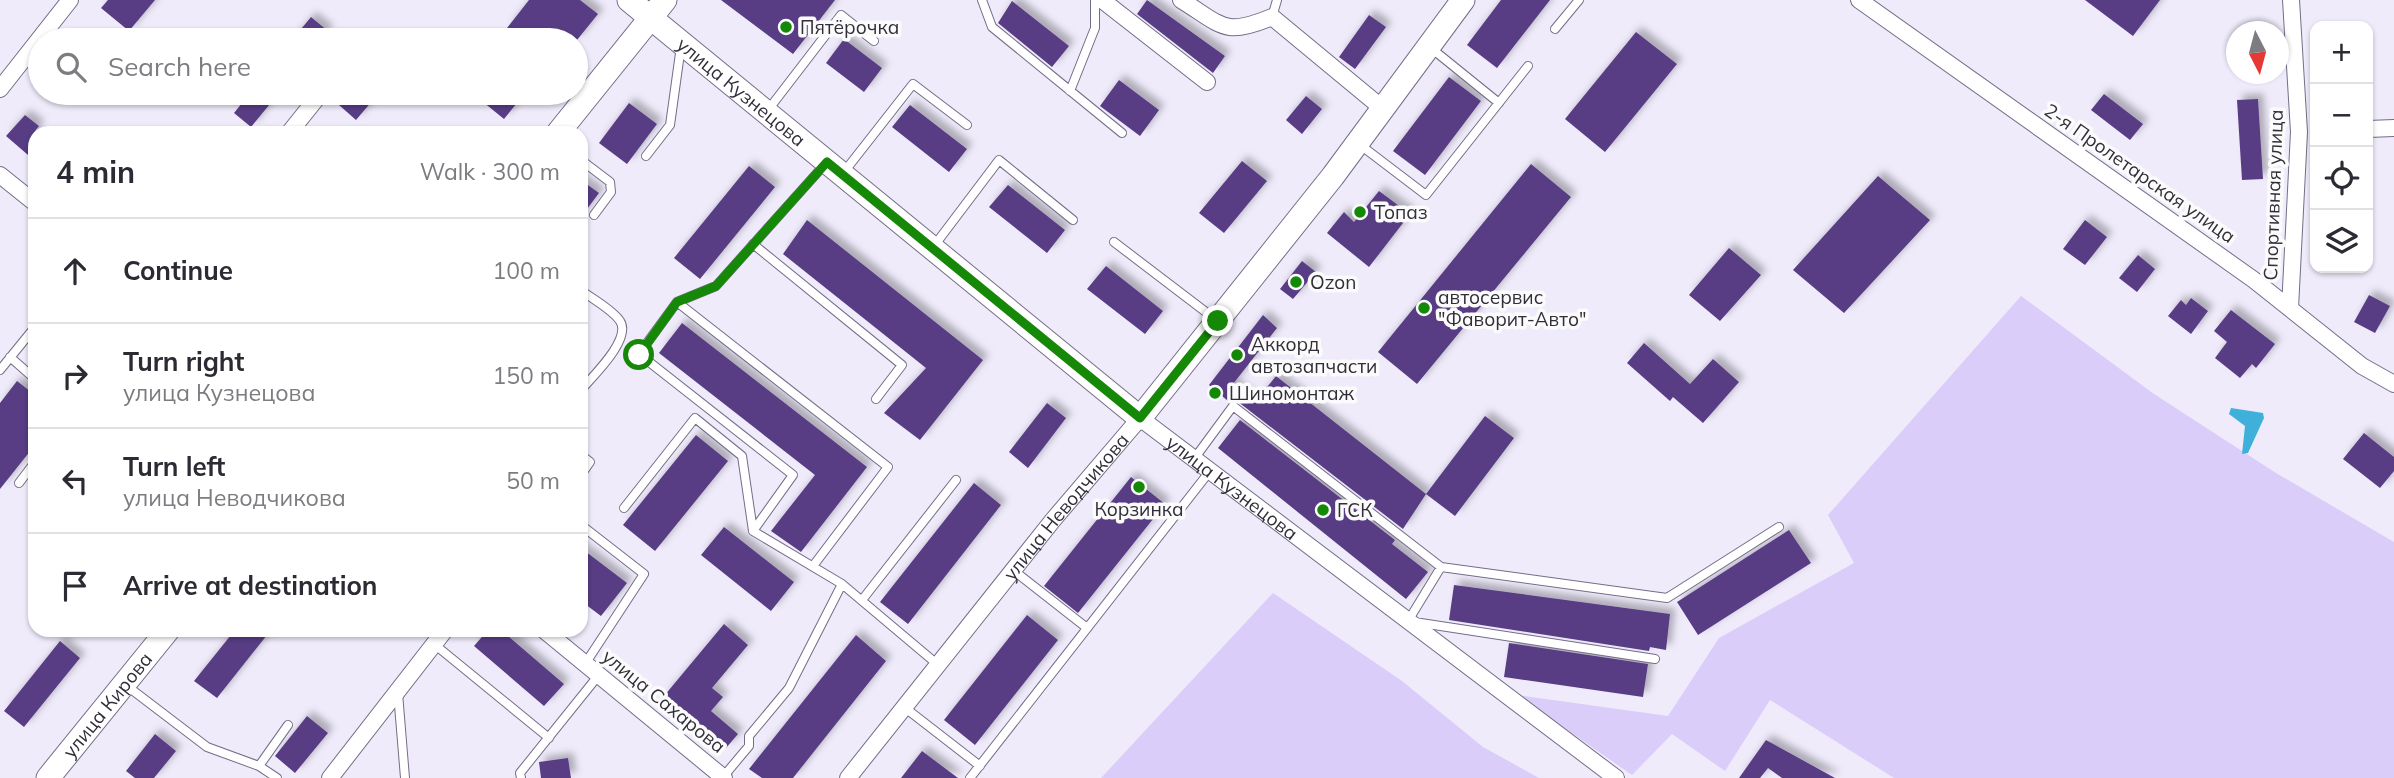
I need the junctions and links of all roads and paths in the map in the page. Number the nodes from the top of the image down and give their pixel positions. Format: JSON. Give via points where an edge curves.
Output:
{"nodes":[{"id":1,"x":70,"y":0,"type":"edge"},
{"id":2,"x":629,"y":0,"type":"edge"},
{"id":3,"x":982,"y":0,"type":"edge"},
{"id":4,"x":1095,"y":0,"type":"edge"},
{"id":5,"x":1102,"y":0,"type":"edge"},
{"id":6,"x":1181,"y":0,"type":"edge"},
{"id":7,"x":1277,"y":0,"type":"edge"},
{"id":8,"x":1463,"y":0,"type":"edge"},
{"id":9,"x":1578,"y":0,"type":"edge"},
{"id":10,"x":1859,"y":0,"type":"edge"},
{"id":11,"x":2291,"y":0,"type":"edge"},
{"id":12,"x":658,"y":9,"type":"edge"},
{"id":13,"x":1272,"y":17,"type":"junction"},
{"id":14,"x":48,"y":28,"type":"edge"},
{"id":15,"x":1555,"y":29,"type":"dead end"},
{"id":16,"x":874,"y":41,"type":"dead end"},
{"id":17,"x":681,"y":43,"type":"junction"},
{"id":18,"x":1429,"y":46,"type":"junction"},
{"id":19,"x":28,"y":53,"type":"edge"},
{"id":20,"x":1528,"y":66,"type":"dead end"},
{"id":21,"x":1208,"y":82,"type":"dead end"},
{"id":22,"x":0,"y":89,"type":"edge"},
{"id":23,"x":1070,"y":91,"type":"junction"},
{"id":24,"x":588,"y":96,"type":"edge"},
{"id":25,"x":1499,"y":103,"type":"junction"},
{"id":26,"x":311,"y":105,"type":"edge"},
{"id":27,"x":581,"y":105,"type":"edge"},
{"id":28,"x":1382,"y":108,"type":"junction"},
{"id":29,"x":766,"y":112,"type":"junction"},
{"id":30,"x":967,"y":125,"type":"dead end"},
{"id":31,"x":295,"y":126,"type":"edge"},
{"id":32,"x":564,"y":126,"type":"edge"},
{"id":33,"x":2394,"y":128,"type":"edge"},
{"id":34,"x":2373,"y":129,"type":"edge"},
{"id":35,"x":2310,"y":131,"type":"edge"},
{"id":36,"x":2298,"y":132,"type":"junction"},
{"id":37,"x":1122,"y":133,"type":"dead end"},
{"id":38,"x":1358,"y":143,"type":"junction"},
{"id":39,"x":646,"y":156,"type":"dead end"},
{"id":40,"x":588,"y":165,"type":"edge"},
{"id":41,"x":835,"y":168,"type":"junction"},
{"id":42,"x":0,"y":176,"type":"edge"},
{"id":43,"x":28,"y":198,"type":"edge"},
{"id":44,"x":594,"y":215,"type":"dead end"},
{"id":45,"x":1073,"y":220,"type":"dead end"},
{"id":46,"x":1114,"y":242,"type":"dead end"},
{"id":47,"x":753,"y":244,"type":"junction"},
{"id":48,"x":932,"y":248,"type":"junction"},
{"id":49,"x":588,"y":295,"type":"edge"},
{"id":50,"x":677,"y":302,"type":"junction"},
{"id":51,"x":2290,"y":308,"type":"junction"},
{"id":52,"x":1218,"y":321,"type":"junction"},
{"id":53,"x":28,"y":335,"type":"edge"},
{"id":54,"x":10,"y":357,"type":"junction"},
{"id":55,"x":0,"y":370,"type":"edge"},
{"id":56,"x":28,"y":373,"type":"edge"},
{"id":57,"x":588,"y":381,"type":"edge"},
{"id":58,"x":2394,"y":384,"type":"edge"},
{"id":59,"x":876,"y":399,"type":"dead end"},
{"id":60,"x":1140,"y":418,"type":"junction"},
{"id":61,"x":1194,"y":459,"type":"junction"},
{"id":62,"x":28,"y":471,"type":"edge"},
{"id":63,"x":1210,"y":471,"type":"junction"},
{"id":64,"x":956,"y":480,"type":"dead end"},
{"id":65,"x":19,"y":483,"type":"dead end"},
{"id":66,"x":624,"y":508,"type":"dead end"},
{"id":67,"x":1779,"y":527,"type":"dead end"},
{"id":68,"x":588,"y":530,"type":"edge"},
{"id":69,"x":752,"y":531,"type":"junction"},
{"id":70,"x":813,"y":566,"type":"junction"},
{"id":71,"x":1441,"y":567,"type":"junction"},
{"id":72,"x":1013,"y":570,"type":"junction"},
{"id":73,"x":842,"y":584,"type":"junction"},
{"id":74,"x":862,"y":600,"type":"junction"},
{"id":75,"x":1408,"y":621,"type":"junction"},
{"id":76,"x":1087,"y":628,"type":"junction"},
{"id":77,"x":162,"y":637,"type":"edge"},
{"id":78,"x":440,"y":637,"type":"edge"},
{"id":79,"x":552,"y":637,"type":"edge"},
{"id":80,"x":434,"y":644,"type":"junction"},
{"id":81,"x":1655,"y":659,"type":"dead end"},
{"id":82,"x":585,"y":664,"type":"junction"},
{"id":83,"x":937,"y":664,"type":"junction"},
{"id":84,"x":598,"y":676,"type":"junction"},
{"id":85,"x":125,"y":684,"type":"junction"},
{"id":86,"x":398,"y":690,"type":"junction"},
{"id":87,"x":904,"y":707,"type":"junction"},
{"id":88,"x":288,"y":725,"type":"dead end"},
{"id":89,"x":549,"y":738,"type":"junction"},
{"id":90,"x":259,"y":766,"type":"junction"},
{"id":91,"x":980,"y":766,"type":"junction"},
{"id":92,"x":55,"y":773,"type":"edge"},
{"id":93,"x":277,"y":778,"type":"edge"},
{"id":94,"x":330,"y":778,"type":"edge"},
{"id":95,"x":405,"y":778,"type":"edge"},
{"id":96,"x":521,"y":778,"type":"edge"},
{"id":97,"x":724,"y":778,"type":"edge"},
{"id":98,"x":848,"y":778,"type":"edge"},
{"id":99,"x":970,"y":778,"type":"edge"},
{"id":100,"x":1616,"y":778,"type":"edge"}],
"edges":[{"from":1,"to":14,"type":"street"},
{"from":2,"to":12,"type":"main road","name":"улица Кузнецова"},
{"from":3,"to":23,"type":"lane","via":[[992,27]]},
{"from":4,"to":23,"type":"lane","via":[[1095,28]]},
{"from":5,"to":21,"type":"street"},
{"from":6,"to":13,"type":"street","via":[[1229,28],[1242,29]]},
{"from":7,"to":13,"type":"lane"},
{"from":8,"to":18,"type":"main road","name":"улица Неводчикова"},
{"from":9,"to":15,"type":"lane"},
{"from":10,"to":51,"type":"street","name":"2-я Пролетарская улица"},
{"from":11,"to":36,"type":"street","name":"Спортивная улица"},
{"from":12,"to":17,"type":"main road","name":"улица Кузнецова"},
{"from":12,"to":24,"type":"main road"},
{"from":13,"to":28,"type":"street"},
{"from":16,"to":29,"type":"lane","via":[[841,15]]},
{"from":17,"to":29,"type":"main road","name":"улица Кузнецова"},
{"from":17,"to":39,"type":"lane","via":[[670,125]]},
{"from":18,"to":25,"type":"lane"},
{"from":18,"to":28,"type":"main road","name":"улица Неводчикова"},
{"from":19,"to":22,"type":"street"},
{"from":20,"to":25,"type":"lane"},
{"from":23,"to":37,"type":"lane"},
{"from":25,"to":38,"type":"lane","via":[[1426,195]]},
{"from":26,"to":31,"type":"street"},
{"from":27,"to":32,"type":"main road"},
{"from":28,"to":38,"type":"main road","name":"улица Неводчикова"},
{"from":29,"to":41,"type":"main road","name":"улица Кузнецова"},
{"from":30,"to":41,"type":"lane","via":[[913,84]]},
{"from":33,"to":34,"type":"street"},
{"from":35,"to":36,"type":"street"},
{"from":36,"to":51,"type":"street","name":"Спортивная улица"},
{"from":38,"to":52,"type":"main road","name":"улица Неводчикова"},
{"from":40,"to":44,"type":"lane","via":[[610,182],[611,192]]},
{"from":41,"to":47,"type":"lane"},
{"from":41,"to":48,"type":"main road","name":"улица Кузнецова"},
{"from":42,"to":43,"type":"street"},
{"from":45,"to":48,"type":"lane","via":[[999,160]]},
{"from":46,"to":52,"type":"lane"},
{"from":47,"to":50,"type":"lane","via":[[716,286]]},
{"from":47,"to":59,"type":"lane","via":[[902,365]]},
{"from":48,"to":60,"type":"main road","name":"улица Кузнецова"},
{"from":49,"to":57,"type":"lane","via":[[620,320],[623,329],[621,341]]},
{"from":50,"to":69,"type":"lane","via":[[639,355],[793,475]]},
{"from":50,"to":70,"type":"lane","via":[[888,467]]},
{"from":51,"to":58,"type":"street","name":"2-я Пролетарская улица","via":[[2362,366]]},
{"from":52,"to":60,"type":"main road","name":"улица Неводчикова"},
{"from":53,"to":54,"type":"lane"},
{"from":54,"to":55,"type":"lane"},
{"from":54,"to":56,"type":"lane"},
{"from":60,"to":61,"type":"street","name":"улица Кузнецова"},
{"from":60,"to":72,"type":"street","name":"улица Неводчикова"},
{"from":61,"to":63,"type":"street","name":"улица Кузнецова"},
{"from":61,"to":71,"type":"lane","via":[[1233,406]]},
{"from":62,"to":65,"type":"lane"},
{"from":63,"to":75,"type":"street","name":"улица Кузнецова"},
{"from":63,"to":76,"type":"lane"},
{"from":64,"to":74,"type":"lane"},
{"from":66,"to":69,"type":"lane","via":[[695,418],[742,456]]},
{"from":67,"to":71,"type":"lane","via":[[1668,598]]},
{"from":68,"to":82,"type":"lane","via":[[644,574]]},
{"from":69,"to":70,"type":"lane"},
{"from":70,"to":73,"type":"lane"},
{"from":71,"to":75,"type":"lane"},
{"from":72,"to":76,"type":"lane"},
{"from":72,"to":83,"type":"street","name":"улица Неводчикова"},
{"from":73,"to":74,"type":"lane"},
{"from":73,"to":97,"type":"lane","via":[[789,688],[749,736],[749,746]]},
{"from":74,"to":83,"type":"lane"},
{"from":75,"to":81,"type":"lane"},
{"from":75,"to":100,"type":"street","name":"улица Кузнецова"},
{"from":76,"to":91,"type":"lane"},
{"from":77,"to":85,"type":"main road","name":"улица Кирова"},
{"from":78,"to":80,"type":"street"},
{"from":79,"to":82,"type":"street","name":"улица Сахарова"},
{"from":80,"to":86,"type":"street"},
{"from":80,"to":89,"type":"lane"},
{"from":82,"to":84,"type":"street","name":"улица Сахарова"},
{"from":83,"to":87,"type":"street","name":"улица Неводчикова"},
{"from":84,"to":89,"type":"lane"},
{"from":84,"to":97,"type":"street","name":"улица Сахарова"},
{"from":85,"to":90,"type":"lane","via":[[207,747]]},
{"from":85,"to":92,"type":"main road","name":"улица Кирова"},
{"from":86,"to":94,"type":"street"},
{"from":86,"to":95,"type":"lane"},
{"from":87,"to":91,"type":"lane"},
{"from":87,"to":98,"type":"street","name":"улица Неводчикова"},
{"from":88,"to":90,"type":"lane"},
{"from":89,"to":96,"type":"lane"},
{"from":90,"to":93,"type":"lane"},
{"from":91,"to":99,"type":"lane"}]}
